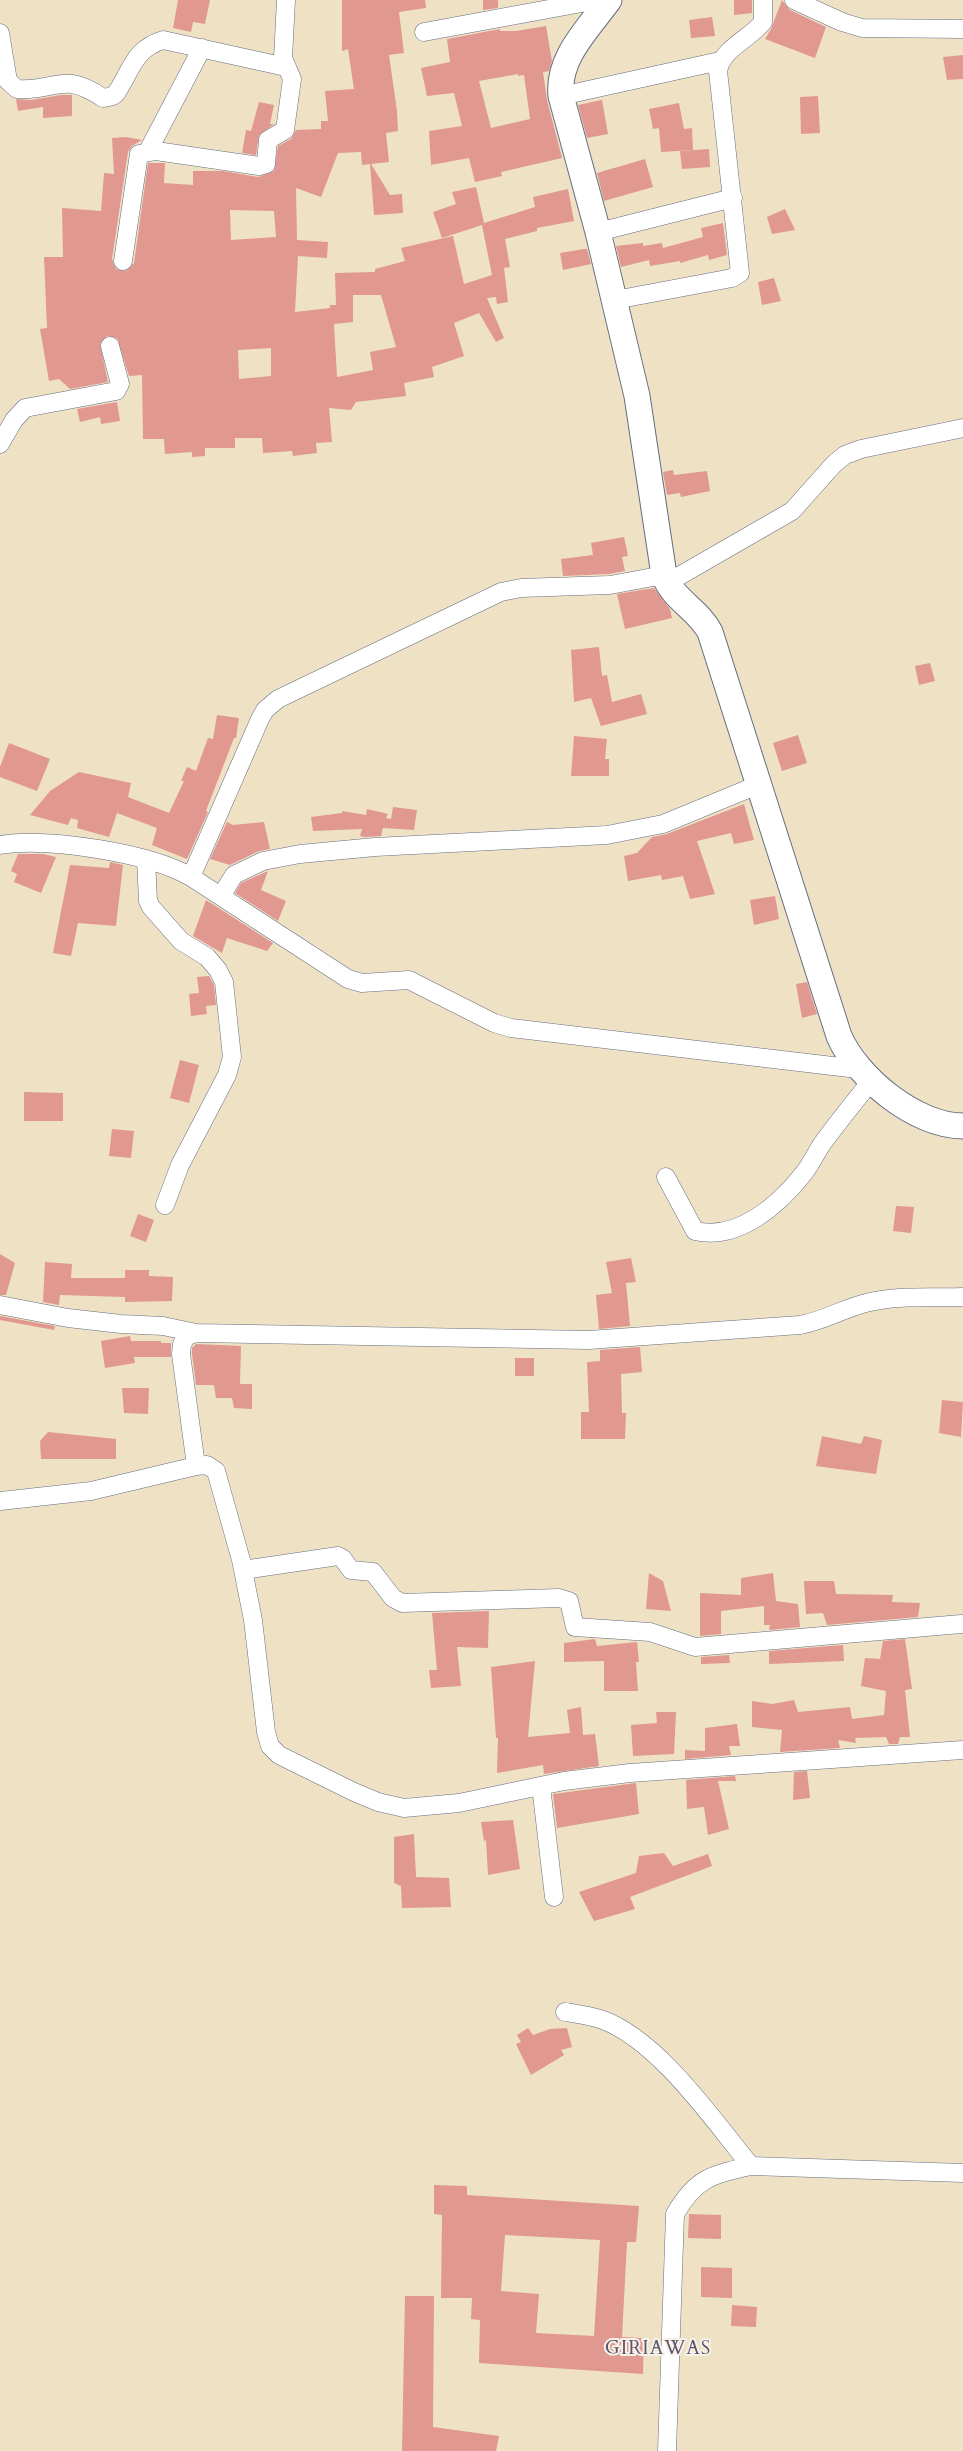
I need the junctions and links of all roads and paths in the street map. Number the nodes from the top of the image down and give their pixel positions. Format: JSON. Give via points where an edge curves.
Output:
{"nodes":[{"id":1,"x":286,"y":0,"type":"edge"},
{"id":2,"x":598,"y":0,"type":"edge"},
{"id":3,"x":609,"y":0,"type":"edge"},
{"id":4,"x":763,"y":0,"type":"edge"},
{"id":5,"x":794,"y":0,"type":"edge"},
{"id":6,"x":963,"y":30,"type":"edge"},
{"id":7,"x":424,"y":32,"type":"dead end"},
{"id":8,"x":0,"y":33,"type":"edge"},
{"id":9,"x":202,"y":48,"type":"junction"},
{"id":10,"x":720,"y":61,"type":"junction"},
{"id":11,"x":286,"y":67,"type":"junction"},
{"id":12,"x":561,"y":96,"type":"junction"},
{"id":13,"x":148,"y":151,"type":"junction"},
{"id":14,"x":733,"y":198,"type":"junction"},
{"id":15,"x":598,"y":232,"type":"junction"},
{"id":16,"x":123,"y":261,"type":"dead end"},
{"id":17,"x":615,"y":300,"type":"junction"},
{"id":18,"x":110,"y":346,"type":"dead end"},
{"id":19,"x":963,"y":428,"type":"edge"},
{"id":20,"x":0,"y":444,"type":"edge"},
{"id":21,"x":666,"y":579,"type":"junction"},
{"id":22,"x":760,"y":784,"type":"junction"},
{"id":23,"x":0,"y":844,"type":"edge"},
{"id":24,"x":146,"y":859,"type":"junction"},
{"id":25,"x":191,"y":877,"type":"junction"},
{"id":26,"x":221,"y":896,"type":"junction"},
{"id":27,"x":865,"y":1074,"type":"junction"},
{"id":28,"x":963,"y":1126,"type":"edge"},
{"id":29,"x":666,"y":1177,"type":"dead end"},
{"id":30,"x":165,"y":1205,"type":"dead end"},
{"id":31,"x":963,"y":1297,"type":"edge"},
{"id":32,"x":0,"y":1304,"type":"edge"},
{"id":33,"x":196,"y":1333,"type":"junction"},
{"id":34,"x":196,"y":1466,"type":"junction"},
{"id":35,"x":0,"y":1502,"type":"edge"},
{"id":36,"x":243,"y":1570,"type":"junction"},
{"id":37,"x":961,"y":1624,"type":"dead end"},
{"id":38,"x":963,"y":1750,"type":"edge"},
{"id":39,"x":541,"y":1786,"type":"junction"},
{"id":40,"x":554,"y":1897,"type":"dead end"},
{"id":41,"x":565,"y":2012,"type":"dead end"},
{"id":42,"x":751,"y":2166,"type":"junction"},
{"id":43,"x":963,"y":2173,"type":"edge"},
{"id":44,"x":667,"y":2451,"type":"edge"}],
"edges":[{"from":1,"to":11,"type":"street","via":[[283,58]]},
{"from":2,"to":7,"type":"street"},
{"from":3,"to":12,"type":"street","via":[[567,58],[561,78]]},
{"from":4,"to":10,"type":"street","via":[[763,22]]},
{"from":5,"to":6,"type":"street","via":[[862,28]]},
{"from":8,"to":9,"type":"street","via":[[11,85],[23,89],[75,83],[103,98],[117,93],[133,62],[147,46],[163,40]]},
{"from":9,"to":11,"type":"street"},
{"from":9,"to":13,"type":"street"},
{"from":10,"to":12,"type":"street"},
{"from":10,"to":14,"type":"street","via":[[718,80]]},
{"from":11,"to":13,"type":"street","via":[[292,79],[285,130],[268,140],[267,160],[263,166]]},
{"from":12,"to":15,"type":"street"},
{"from":13,"to":16,"type":"street","via":[[139,154]]},
{"from":14,"to":15,"type":"street"},
{"from":14,"to":17,"type":"street","via":[[741,268],[736,276]]},
{"from":15,"to":17,"type":"street"},
{"from":17,"to":21,"type":"street","via":[[637,396]]},
{"from":18,"to":20,"type":"street","via":[[120,384],[116,391],[25,408]]},
{"from":19,"to":21,"type":"street","via":[[860,449],[845,455],[792,511]]},
{"from":21,"to":22,"type":"street","via":[[679,598],[700,614],[710,632]]},
{"from":21,"to":25,"type":"street","via":[[501,592],[278,699],[260,719]]},
{"from":22,"to":26,"type":"street","via":[[663,824],[608,835],[375,847],[263,861],[234,875]]},
{"from":22,"to":27,"type":"street","via":[[839,1036],[846,1053]]},
{"from":23,"to":24,"type":"street","via":[[19,841],[71,845]]},
{"from":24,"to":25,"type":"street","via":[[168,865]]},
{"from":24,"to":30,"type":"street","via":[[151,908],[181,941],[207,956],[224,982],[232,1057],[227,1075],[180,1164]]},
{"from":25,"to":26,"type":"street"},
{"from":26,"to":27,"type":"street","via":[[348,979],[362,983],[409,980],[502,1026]]},
{"from":27,"to":28,"type":"street","via":[[907,1108],[940,1123]]},
{"from":27,"to":29,"type":"street","via":[[804,1173],[767,1211],[738,1228],[717,1233],[695,1231]]},
{"from":31,"to":33,"type":"street","via":[[879,1300],[800,1325],[589,1340]]},
{"from":32,"to":33,"type":"street","via":[[68,1318],[163,1326]]},
{"from":33,"to":34,"type":"street","via":[[187,1336],[182,1344]]},
{"from":34,"to":35,"type":"street","via":[[91,1491]]},
{"from":34,"to":36,"type":"street","via":[[207,1465],[216,1471]]},
{"from":36,"to":37,"type":"street","via":[[338,1556],[351,1570],[373,1572],[393,1598],[402,1603],[559,1598],[569,1601],[573,1625],[578,1628],[650,1632],[695,1648]]},
{"from":36,"to":39,"type":"street","via":[[253,1620],[266,1732],[273,1751],[354,1792],[404,1808],[459,1803]]},
{"from":38,"to":39,"type":"street","via":[[633,1773]]},
{"from":39,"to":40,"type":"street"},
{"from":41,"to":42,"type":"street","via":[[603,2020],[632,2036],[670,2070]]},
{"from":42,"to":43,"type":"street"},
{"from":42,"to":44,"type":"street","via":[[701,2182],[686,2194],[674,2214]]}]}
